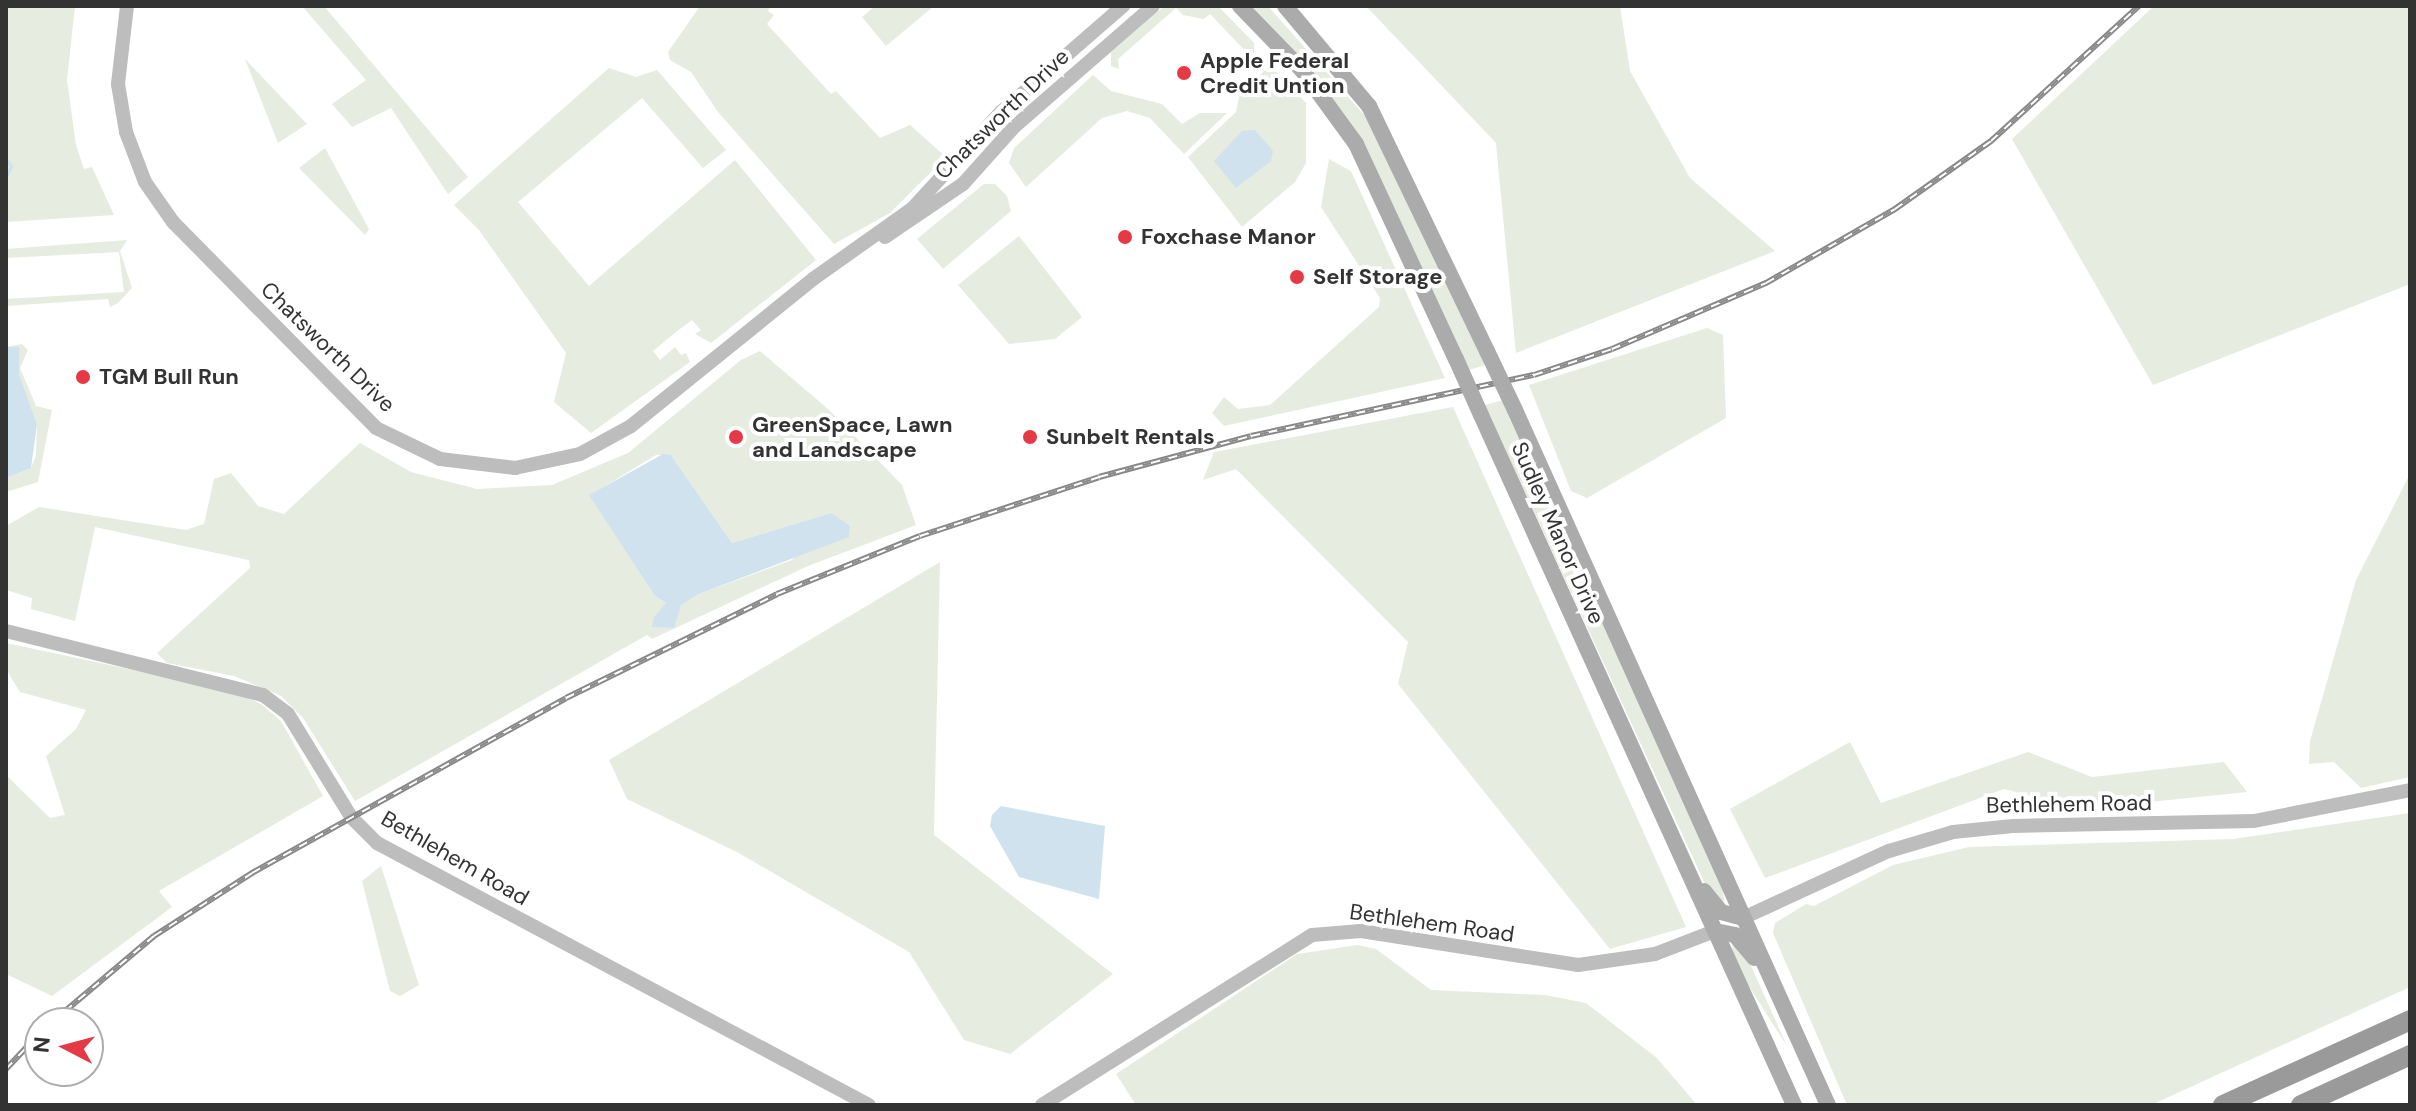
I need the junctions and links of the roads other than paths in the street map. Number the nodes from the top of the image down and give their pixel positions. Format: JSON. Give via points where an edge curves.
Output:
{"nodes":[{"id":1,"x":127,"y":6,"type":"edge"},
{"id":2,"x":1123,"y":6,"type":"edge"},
{"id":3,"x":1153,"y":6,"type":"edge"},
{"id":4,"x":1240,"y":6,"type":"edge"},
{"id":5,"x":1285,"y":6,"type":"edge"},
{"id":6,"x":873,"y":240,"type":"junction"},
{"id":7,"x":6,"y":631,"type":"edge"},
{"id":8,"x":2410,"y":790,"type":"edge"},
{"id":9,"x":1679,"y":853,"type":"junction"},
{"id":10,"x":1743,"y":918,"type":"junction"},
{"id":11,"x":1715,"y":931,"type":"junction"},
{"id":12,"x":1771,"y":977,"type":"junction"},
{"id":13,"x":2410,"y":1020,"type":"edge"},
{"id":14,"x":2410,"y":1055,"type":"edge"},
{"id":15,"x":869,"y":1105,"type":"edge"},
{"id":16,"x":1042,"y":1105,"type":"edge"},
{"id":17,"x":1794,"y":1105,"type":"edge"},
{"id":18,"x":1828,"y":1105,"type":"edge"},
{"id":19,"x":2223,"y":1105,"type":"edge"},
{"id":20,"x":2301,"y":1105,"type":"edge"}],
"edges":[{"from":1,"to":6,"type":"street","name":"Chatsworth Drive","via":[[118,62],[121,108],[135,160],[156,200],[357,413],[392,439],[440,459],[515,468],[550,463],[601,445],[813,279]]},
{"from":2,"to":6,"type":"street","name":"Chatsworth Drive","via":[[1001,112],[937,185]]},
{"from":3,"to":6,"type":"street","name":"Chatsworth Drive","via":[[1014,127],[963,184],[903,229]]},
{"from":4,"to":9,"type":"main road","name":"Sudley Manor Drive","bridge":true,"via":[[1302,70],[1356,144]]},
{"from":5,"to":10,"type":"main road","name":"Sudley Manor Drive","bridge":true,"via":[[1369,106],[1515,410]]},
{"from":7,"to":15,"type":"street","name":"Bethlehem Road","via":[[263,695],[288,714],[351,817],[377,843]]},
{"from":8,"to":10,"type":"street","name":"Bethlehem Road","via":[[2254,821],[1953,832],[1889,851]]},
{"from":9,"to":10,"type":"main road","via":[[1712,904]]},
{"from":9,"to":11,"type":"main road","name":"Sudley Manor Drive"},
{"from":10,"to":12,"type":"main road","name":"Sudley Manor Drive"},
{"from":11,"to":12,"type":"main road","via":[[1741,940]]},
{"from":11,"to":16,"type":"street","name":"Bethlehem Road","via":[[1655,954],[1578,965],[1361,931],[1312,935]]},
{"from":11,"to":17,"type":"main road","name":"Sudley Manor Drive"},
{"from":12,"to":18,"type":"main road","name":"Sudley Manor Drive"},
{"from":13,"to":19,"type":"highway"},
{"from":14,"to":20,"type":"highway"}]}
